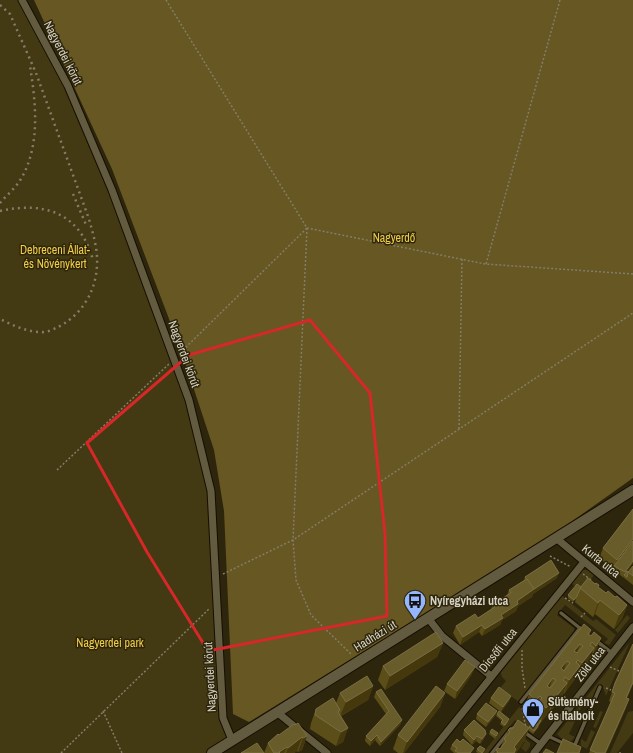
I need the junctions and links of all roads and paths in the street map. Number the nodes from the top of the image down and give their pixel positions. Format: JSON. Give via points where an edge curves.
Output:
{"nodes":[{"id":1,"x":22,"y":0,"type":"edge"},
{"id":2,"x":166,"y":0,"type":"edge"},
{"id":3,"x":560,"y":0,"type":"edge"},
{"id":4,"x":307,"y":228,"type":"junction"},
{"id":5,"x":462,"y":259,"type":"junction"},
{"id":6,"x":486,"y":264,"type":"junction"},
{"id":7,"x":633,"y":274,"type":"edge"},
{"id":8,"x":633,"y":313,"type":"edge"},
{"id":9,"x":174,"y":359,"type":"junction"},
{"id":10,"x":459,"y":430,"type":"junction"},
{"id":11,"x":57,"y":470,"type":"dead end"},
{"id":12,"x":633,"y":490,"type":"edge"},
{"id":13,"x":556,"y":538,"type":"junction"},
{"id":14,"x":294,"y":540,"type":"junction"},
{"id":15,"x":584,"y":562,"type":"junction"},
{"id":16,"x":216,"y":577,"type":"junction"},
{"id":17,"x":217,"y":602,"type":"junction"},
{"id":18,"x":633,"y":602,"type":"edge"},
{"id":19,"x":561,"y":613,"type":"dead end"},
{"id":20,"x":585,"y":613,"type":"dead end"},
{"id":21,"x":428,"y":618,"type":"junction"},
{"id":22,"x":581,"y":618,"type":"dead end"},
{"id":23,"x":633,"y":627,"type":"edge"},
{"id":24,"x":580,"y":628,"type":"junction"},
{"id":25,"x":585,"y":632,"type":"edge"},
{"id":26,"x":508,"y":634,"type":"dead end"},
{"id":27,"x":591,"y":636,"type":"edge"},
{"id":28,"x":517,"y":644,"type":"junction"},
{"id":29,"x":612,"y":653,"type":"junction"},
{"id":30,"x":358,"y":662,"type":"junction"},
{"id":31,"x":608,"y":666,"type":"dead end"},
{"id":32,"x":619,"y":671,"type":"edge"},
{"id":33,"x":491,"y":676,"type":"junction"},
{"id":34,"x":600,"y":687,"type":"dead end"},
{"id":35,"x":529,"y":692,"type":"junction"},
{"id":36,"x":559,"y":692,"type":"edge"},
{"id":37,"x":567,"y":699,"type":"dead end"},
{"id":38,"x":521,"y":702,"type":"dead end"},
{"id":39,"x":522,"y":708,"type":"dead end"},
{"id":40,"x":545,"y":710,"type":"edge"},
{"id":41,"x":103,"y":712,"type":"junction"},
{"id":42,"x":278,"y":713,"type":"junction"},
{"id":43,"x":553,"y":716,"type":"dead end"},
{"id":44,"x":529,"y":735,"type":"junction"},
{"id":45,"x":548,"y":736,"type":"junction"},
{"id":46,"x":232,"y":740,"type":"junction"},
{"id":47,"x":541,"y":744,"type":"junction"},
{"id":48,"x":574,"y":747,"type":"junction"},
{"id":49,"x":578,"y":749,"type":"edge"},
{"id":50,"x":61,"y":753,"type":"edge"},
{"id":51,"x":122,"y":753,"type":"edge"},
{"id":52,"x":212,"y":753,"type":"edge"},
{"id":53,"x":327,"y":753,"type":"edge"},
{"id":54,"x":430,"y":753,"type":"edge"},
{"id":55,"x":492,"y":753,"type":"edge"},
{"id":56,"x":534,"y":753,"type":"edge"}],
"edges":[{"from":1,"to":9,"type":"street","name":"Nagyerdei körút","via":[[68,86],[112,190]]},
{"from":2,"to":4,"type":"path"},
{"from":3,"to":6,"type":"path"},
{"from":4,"to":5,"type":"path"},
{"from":4,"to":9,"type":"path"},
{"from":4,"to":14,"type":"path"},
{"from":5,"to":6,"type":"path"},
{"from":5,"to":10,"type":"path"},
{"from":6,"to":7,"type":"path"},
{"from":8,"to":10,"type":"path"},
{"from":9,"to":11,"type":"path"},
{"from":9,"to":16,"type":"street","name":"Nagyerdei körút","via":[[189,400],[211,491]]},
{"from":10,"to":14,"type":"path"},
{"from":12,"to":13,"type":"street","name":"Hadházi út"},
{"from":13,"to":15,"type":"street","name":"Kurta utca"},
{"from":13,"to":21,"type":"street","name":"Hadházi út"},
{"from":14,"to":16,"type":"path"},
{"from":14,"to":30,"type":"path","via":[[296,580],[311,615]]},
{"from":15,"to":18,"type":"street","name":"Kurta utca"},
{"from":15,"to":28,"type":"street","name":"Dicsőfi utca"},
{"from":16,"to":17,"type":"street","name":"Nagyerdei körút"},
{"from":17,"to":41,"type":"path"},
{"from":17,"to":46,"type":"street","name":"Nagyerdei körút","via":[[223,718]]},
{"from":19,"to":24,"type":"lane"},
{"from":20,"to":22,"type":"path"},
{"from":21,"to":30,"type":"street","name":"Hadházi út"},
{"from":21,"to":33,"type":"street","via":[[442,636]]},
{"from":23,"to":29,"type":"street","name":"Zöld utca"},
{"from":24,"to":25,"type":"lane"},
{"from":24,"to":35,"type":"lane"},
{"from":26,"to":28,"type":"path"},
{"from":27,"to":29,"type":"lane"},
{"from":28,"to":33,"type":"street","name":"Dicsőfi utca"},
{"from":28,"to":35,"type":"path","via":[[522,649],[525,689]]},
{"from":29,"to":45,"type":"street","name":"Zöld utca"},
{"from":30,"to":42,"type":"street","name":"Hadházi út"},
{"from":31,"to":32,"type":"path"},
{"from":33,"to":54,"type":"street","name":"Dicsőfi utca"},
{"from":34,"to":48,"type":"lane"},
{"from":35,"to":38,"type":"lane"},
{"from":36,"to":37,"type":"path"},
{"from":39,"to":44,"type":"path"},
{"from":40,"to":43,"type":"path"},
{"from":41,"to":50,"type":"path"},
{"from":41,"to":51,"type":"path"},
{"from":42,"to":46,"type":"street","name":"Hadházi út"},
{"from":42,"to":53,"type":"street"},
{"from":44,"to":47,"type":"lane"},
{"from":44,"to":55,"type":"lane","via":[[520,728],[513,728]]},
{"from":45,"to":47,"type":"street","name":"Zöld utca"},
{"from":45,"to":48,"type":"lane"},
{"from":46,"to":52,"type":"street","name":"Hadházi út"},
{"from":47,"to":56,"type":"street","name":"Zöld utca"},
{"from":48,"to":49,"type":"lane"}]}
